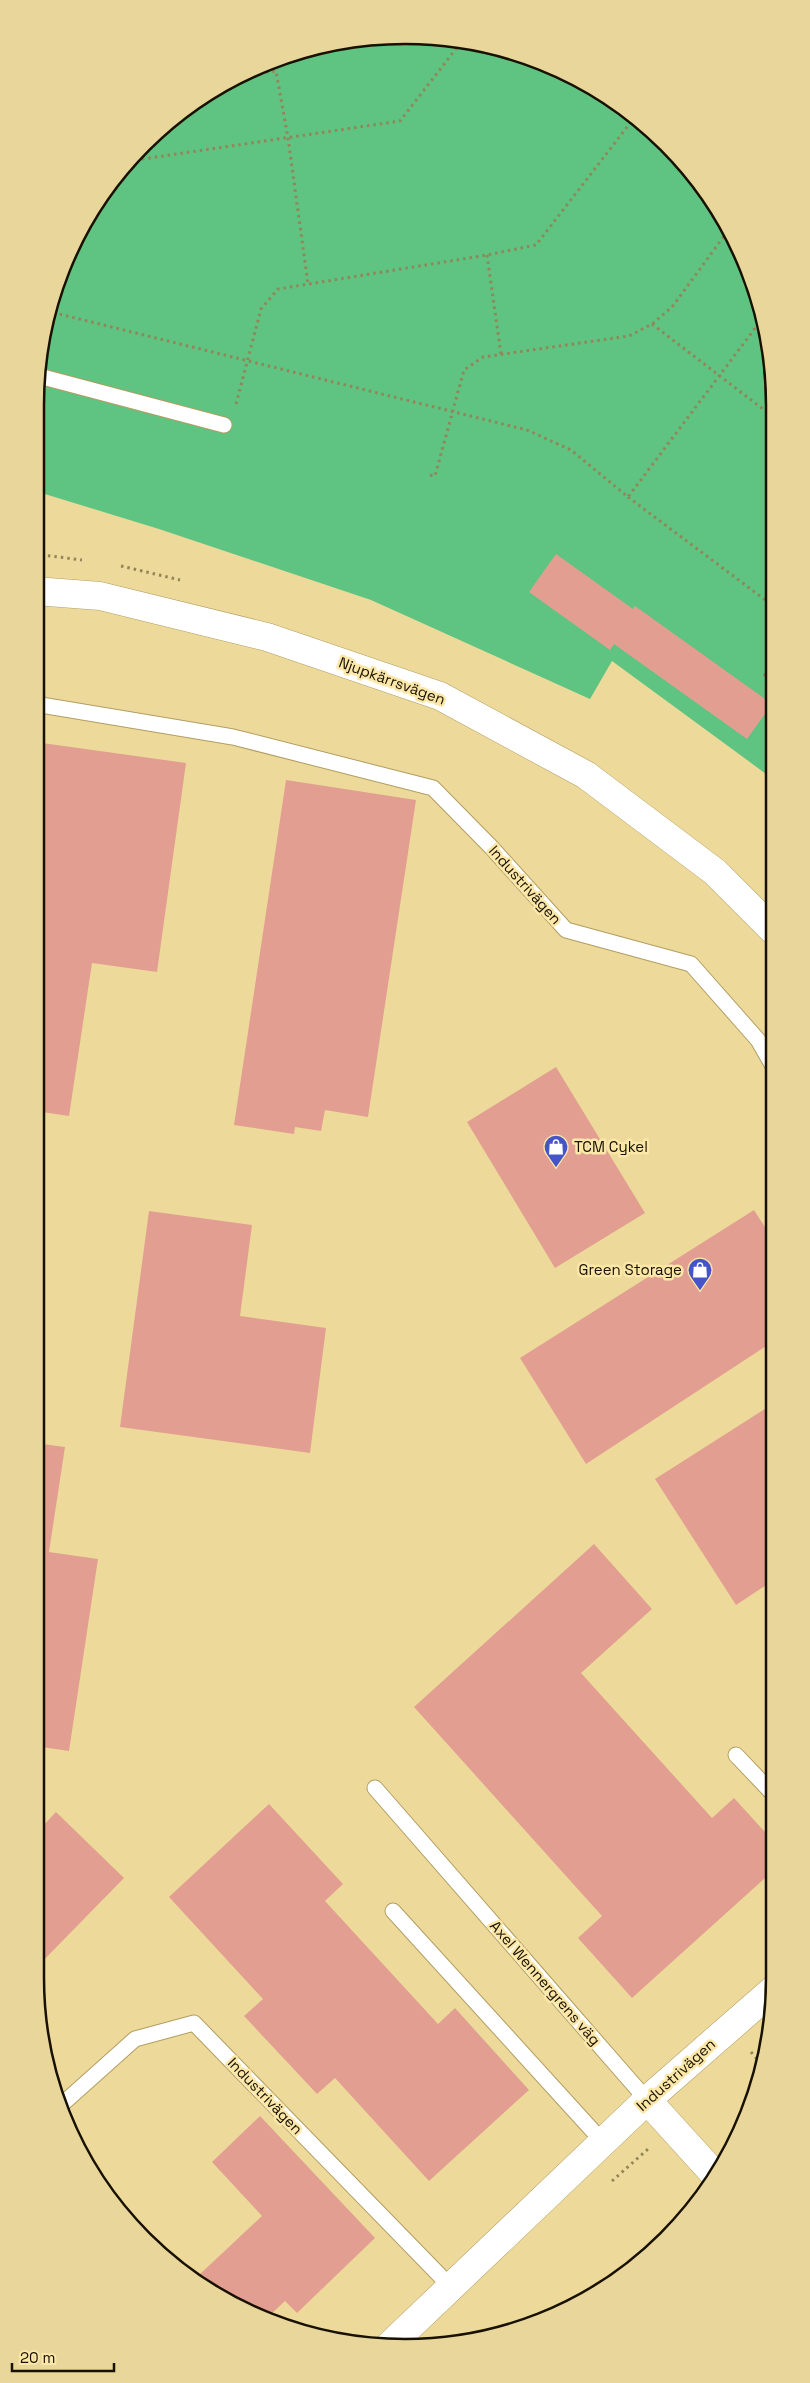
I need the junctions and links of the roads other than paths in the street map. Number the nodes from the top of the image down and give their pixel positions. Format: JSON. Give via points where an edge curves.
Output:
{"nodes":[{"id":1,"x":45,"y":378,"type":"edge"},
{"id":2,"x":224,"y":425,"type":"dead end"},
{"id":3,"x":44,"y":592,"type":"edge"},
{"id":4,"x":44,"y":706,"type":"edge"},
{"id":5,"x":766,"y":923,"type":"edge"},
{"id":6,"x":766,"y":1054,"type":"edge"},
{"id":7,"x":736,"y":1755,"type":"dead end"},
{"id":8,"x":766,"y":1787,"type":"edge"},
{"id":9,"x":375,"y":1788,"type":"dead end"},
{"id":10,"x":393,"y":1911,"type":"dead end"},
{"id":11,"x":765,"y":1997,"type":"edge"},
{"id":12,"x":648,"y":2100,"type":"junction"},
{"id":13,"x":66,"y":2101,"type":"edge"},
{"id":14,"x":603,"y":2142,"type":"junction"},
{"id":15,"x":711,"y":2170,"type":"edge"},
{"id":16,"x":450,"y":2286,"type":"junction"},
{"id":17,"x":396,"y":2339,"type":"edge"}],
"edges":[{"from":1,"to":2,"type":"lane"},
{"from":3,"to":5,"type":"street","name":"Njupkärrsvägen","via":[[100,596],[267,637],[440,696],[586,775],[715,872]]},
{"from":4,"to":6,"type":"lane","name":"Industrivägen","via":[[250,741],[433,788],[566,930],[691,964],[758,1040]]},
{"from":7,"to":8,"type":"lane"},
{"from":9,"to":12,"type":"lane","name":"Axel Wennergrens väg"},
{"from":10,"to":14,"type":"lane"},
{"from":11,"to":12,"type":"street","name":"Industrivägen"},
{"from":12,"to":14,"type":"street","name":"Industrivägen"},
{"from":12,"to":15,"type":"street","name":"Axel Wennergrens väg"},
{"from":13,"to":16,"type":"lane","name":"Industrivägen","via":[[135,2039],[194,2023]]},
{"from":14,"to":16,"type":"street","name":"Industrivägen"},
{"from":16,"to":17,"type":"street","name":"Industrivägen"}]}
